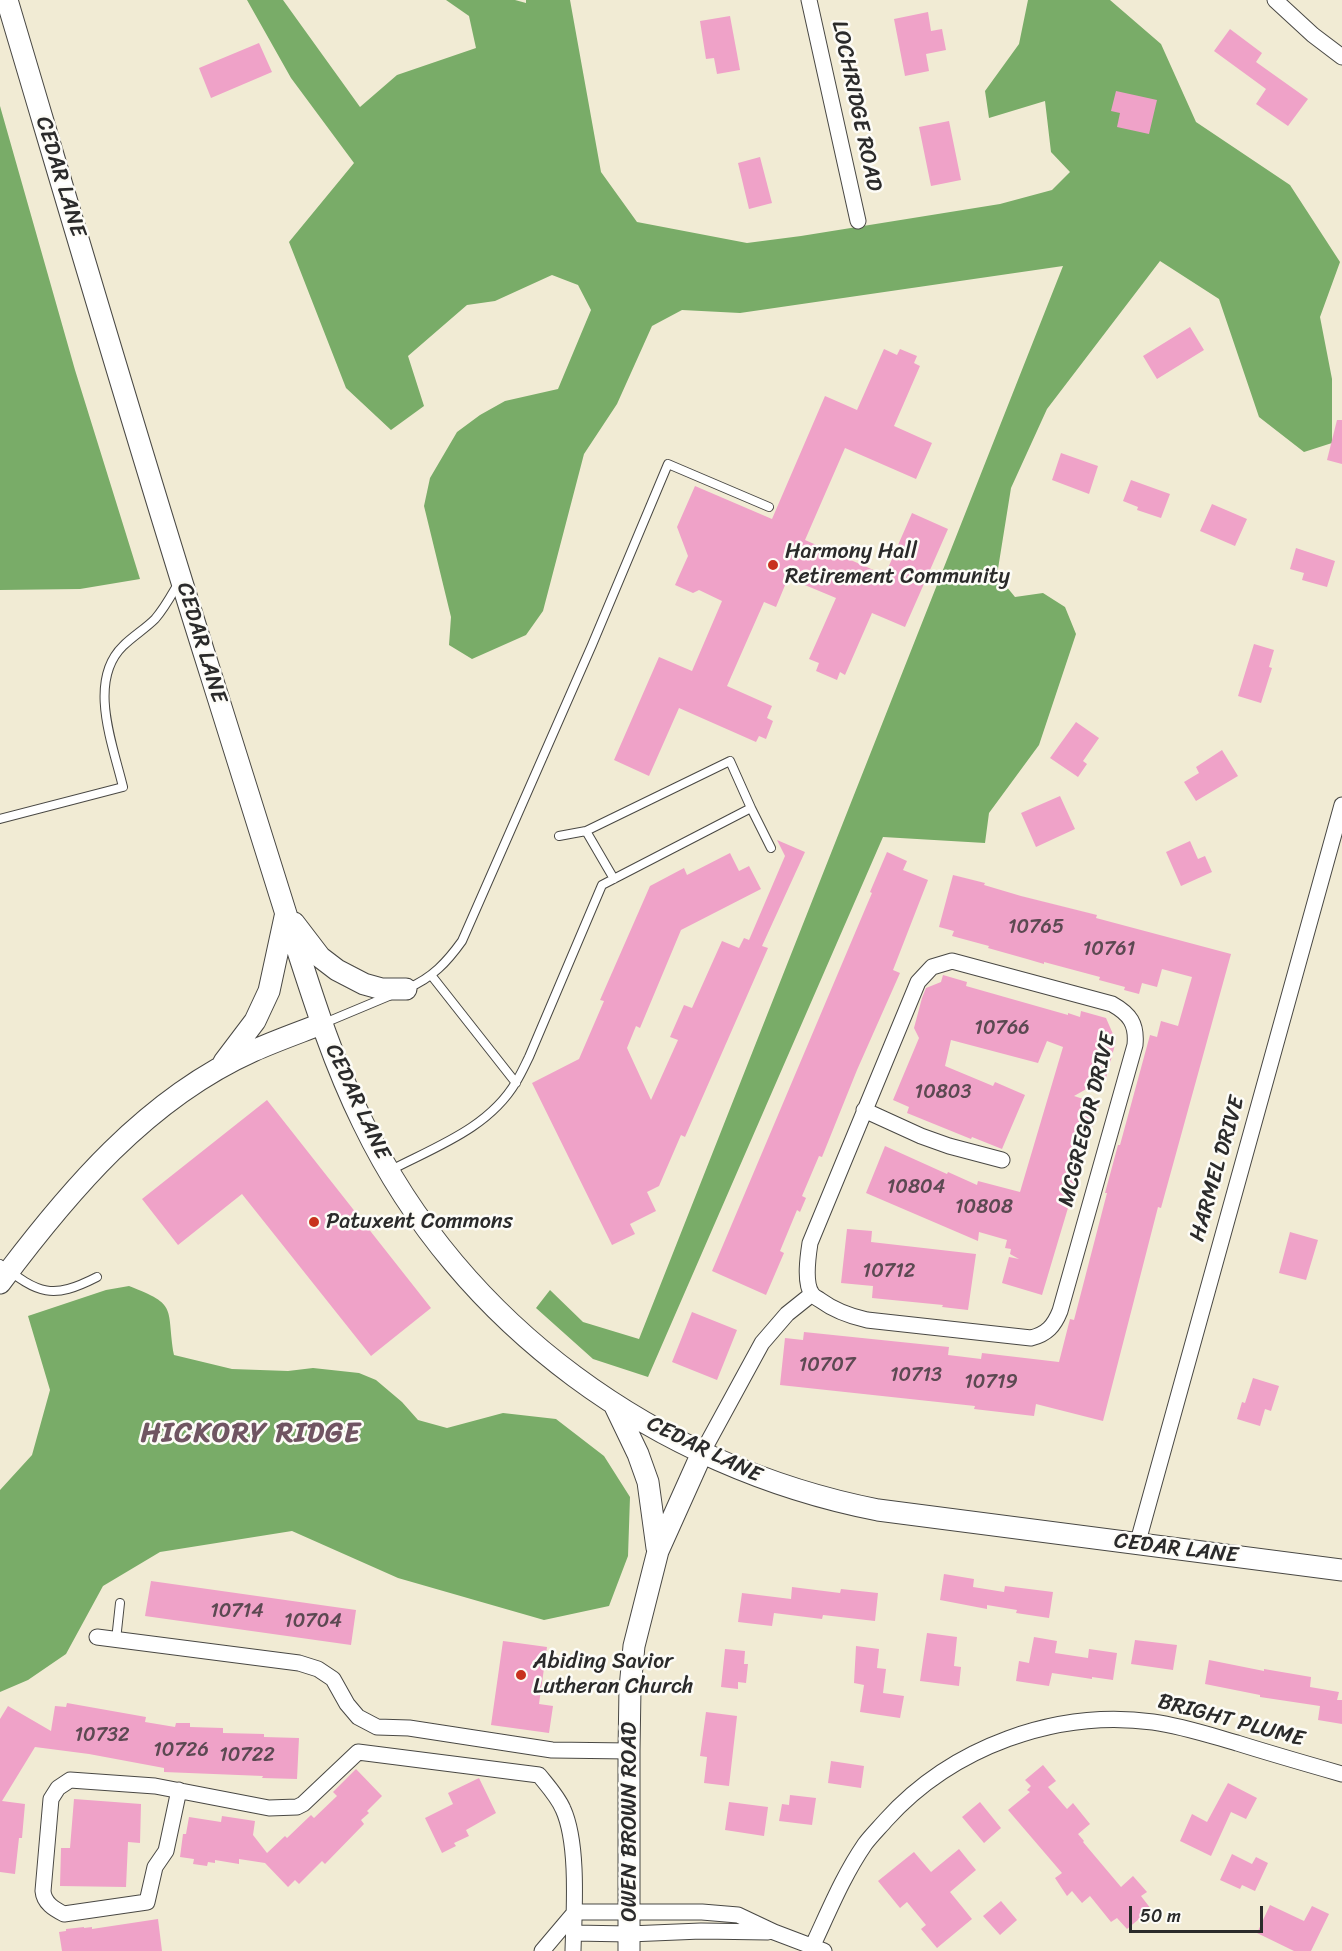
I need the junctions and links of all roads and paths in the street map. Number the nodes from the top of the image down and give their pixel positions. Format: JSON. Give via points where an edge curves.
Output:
{"nodes":[{"id":1,"x":7,"y":0,"type":"edge"},
{"id":2,"x":809,"y":0,"type":"edge"},
{"id":3,"x":1275,"y":0,"type":"edge"},
{"id":4,"x":1342,"y":57,"type":"edge"},
{"id":5,"x":858,"y":221,"type":"dead end"},
{"id":6,"x":769,"y":507,"type":"dead end"},
{"id":7,"x":181,"y":579,"type":"junction"},
{"id":8,"x":1342,"y":805,"type":"edge"},
{"id":9,"x":751,"y":808,"type":"junction"},
{"id":10,"x":0,"y":819,"type":"edge"},
{"id":11,"x":586,"y":831,"type":"junction"},
{"id":12,"x":1338,"y":835,"type":"edge"},
{"id":13,"x":559,"y":836,"type":"dead end"},
{"id":14,"x":771,"y":848,"type":"dead end"},
{"id":15,"x":614,"y":879,"type":"junction"},
{"id":16,"x":286,"y":913,"type":"junction"},
{"id":17,"x":431,"y":975,"type":"junction"},
{"id":18,"x":406,"y":988,"type":"junction"},
{"id":19,"x":321,"y":1024,"type":"junction"},
{"id":20,"x":218,"y":1070,"type":"junction"},
{"id":21,"x":516,"y":1083,"type":"junction"},
{"id":22,"x":864,"y":1110,"type":"junction"},
{"id":23,"x":1002,"y":1160,"type":"dead end"},
{"id":24,"x":389,"y":1171,"type":"junction"},
{"id":25,"x":3,"y":1273,"type":"edge"},
{"id":26,"x":97,"y":1277,"type":"dead end"},
{"id":27,"x":812,"y":1294,"type":"junction"},
{"id":28,"x":614,"y":1403,"type":"junction"},
{"id":29,"x":702,"y":1453,"type":"junction"},
{"id":30,"x":1137,"y":1545,"type":"junction"},
{"id":31,"x":658,"y":1551,"type":"junction"},
{"id":32,"x":1342,"y":1570,"type":"edge"},
{"id":33,"x":120,"y":1604,"type":"dead end"},
{"id":34,"x":97,"y":1637,"type":"dead end"},
{"id":35,"x":116,"y":1640,"type":"junction"},
{"id":36,"x":629,"y":1751,"type":"junction"},
{"id":37,"x":1342,"y":1774,"type":"edge"},
{"id":38,"x":179,"y":1790,"type":"junction"},
{"id":39,"x":629,"y":1911,"type":"junction"},
{"id":40,"x":575,"y":1912,"type":"junction"},
{"id":41,"x":774,"y":1932,"type":"junction"},
{"id":42,"x":573,"y":1933,"type":"junction"},
{"id":43,"x":629,"y":1942,"type":"edge"},
{"id":44,"x":819,"y":1948,"type":"edge"},
{"id":45,"x":542,"y":1951,"type":"edge"},
{"id":46,"x":573,"y":1951,"type":"edge"}],
"edges":[{"from":1,"to":7,"type":"main road","name":"CEDAR LANE"},
{"from":2,"to":5,"type":"street","name":"LOCHRIDGE ROAD"},
{"from":3,"to":4,"type":"street"},
{"from":6,"to":17,"type":"lane","via":[[668,464],[462,941]]},
{"from":7,"to":10,"type":"lane","via":[[155,619],[122,646],[108,671],[104,708],[123,786]]},
{"from":7,"to":16,"type":"main road","name":"CEDAR LANE"},
{"from":8,"to":12,"type":"street","name":"HARMEL DRIVE"},
{"from":9,"to":11,"type":"lane","via":[[730,761]]},
{"from":9,"to":14,"type":"lane"},
{"from":9,"to":15,"type":"lane"},
{"from":11,"to":13,"type":"lane"},
{"from":11,"to":15,"type":"lane"},
{"from":12,"to":30,"type":"street","name":"HARMEL DRIVE"},
{"from":15,"to":21,"type":"lane","via":[[602,885]]},
{"from":16,"to":18,"type":"main road","via":[[320,957],[337,970],[363,984]]},
{"from":16,"to":19,"type":"main road","name":"CEDAR LANE"},
{"from":16,"to":20,"type":"main road","via":[[269,991],[255,1021]]},
{"from":17,"to":18,"type":"lane"},
{"from":17,"to":21,"type":"lane"},
{"from":18,"to":19,"type":"lane"},
{"from":19,"to":20,"type":"main road","via":[[252,1051]]},
{"from":19,"to":24,"type":"main road","name":"CEDAR LANE","via":[[363,1124]]},
{"from":20,"to":25,"type":"main road","via":[[184,1090],[108,1154]]},
{"from":21,"to":24,"type":"lane","via":[[472,1128]]},
{"from":22,"to":23,"type":"street","via":[[930,1139]]},
{"from":22,"to":27,"type":"street","name":"MCGREGOR DRIVE","via":[[810,1243],[807,1271]]},
{"from":22,"to":27,"type":"street","name":"MCGREGOR DRIVE","via":[[918,982],[924,973],[941,963],[963,963],[1112,1004],[1129,1016],[1136,1034],[1136,1046],[1060,1311],[1050,1329],[1031,1338],[867,1320],[835,1311]]},
{"from":24,"to":28,"type":"main road","name":"CEDAR LANE","via":[[447,1254],[502,1315],[582,1383]]},
{"from":25,"to":26,"type":"lane","via":[[45,1292],[78,1287]]},
{"from":27,"to":29,"type":"street","via":[[787,1314],[762,1343]]},
{"from":28,"to":29,"type":"main road","name":"CEDAR LANE"},
{"from":28,"to":31,"type":"main road","via":[[648,1482]]},
{"from":29,"to":30,"type":"main road","name":"CEDAR LANE","via":[[771,1483],[854,1506]]},
{"from":29,"to":31,"type":"main road","name":"OWEN BROWN ROAD"},
{"from":30,"to":32,"type":"main road","name":"CEDAR LANE"},
{"from":31,"to":36,"type":"main road","name":"OWEN BROWN ROAD","via":[[634,1646]]},
{"from":33,"to":35,"type":"lane"},
{"from":34,"to":35,"type":"street"},
{"from":35,"to":36,"type":"street","via":[[299,1663],[318,1669],[333,1678],[358,1717],[377,1726],[552,1750]]},
{"from":36,"to":39,"type":"main road","name":"OWEN BROWN ROAD"},
{"from":37,"to":44,"type":"street","name":"BRIGHT PLUME","via":[[1183,1727],[1130,1719],[1064,1724],[997,1742],[921,1786],[866,1842],[843,1880]]},
{"from":38,"to":38,"type":"street","via":[[70,1780],[58,1788],[51,1799],[44,1899],[64,1914],[147,1902],[155,1867],[166,1851]]},
{"from":38,"to":40,"type":"street","via":[[269,1808],[297,1807],[358,1752],[539,1775],[563,1808],[571,1837]]},
{"from":39,"to":40,"type":"street"},
{"from":39,"to":41,"type":"street","via":[[738,1915]]},
{"from":39,"to":43,"type":"main road","name":"OWEN BROWN ROAD"},
{"from":40,"to":42,"type":"street"},
{"from":40,"to":45,"type":"street"},
{"from":41,"to":43,"type":"street","via":[[701,1931]]},
{"from":41,"to":44,"type":"street"},
{"from":42,"to":43,"type":"street"},
{"from":42,"to":46,"type":"street"}]}
